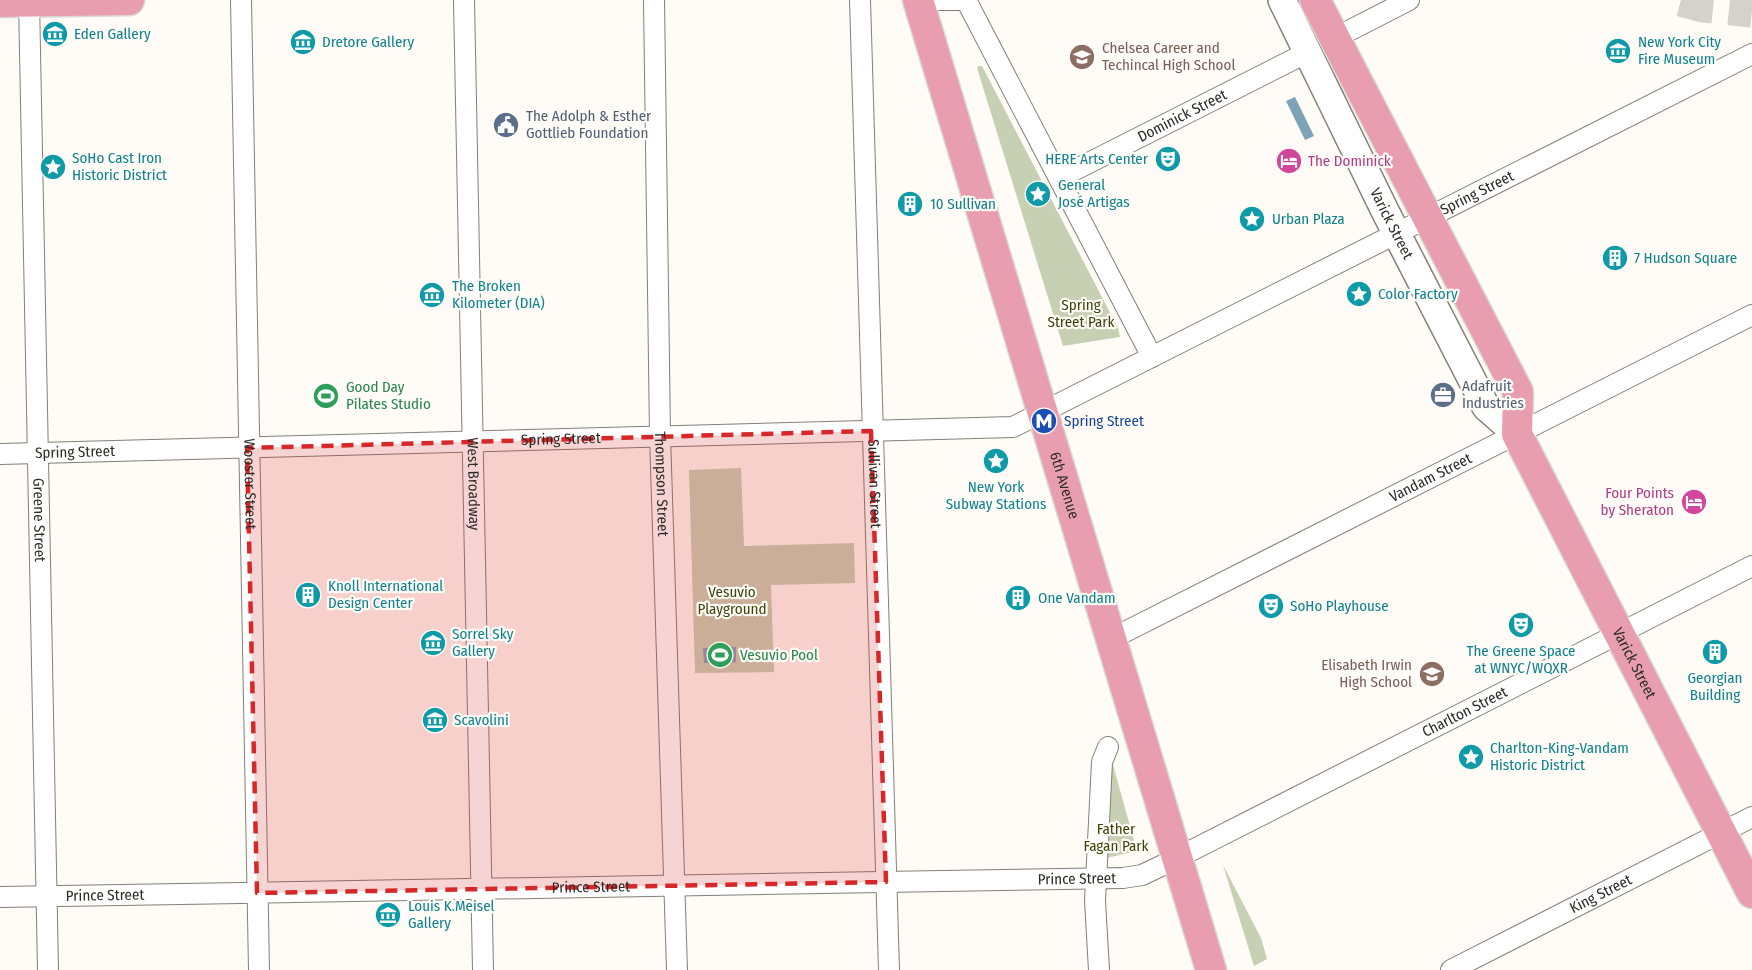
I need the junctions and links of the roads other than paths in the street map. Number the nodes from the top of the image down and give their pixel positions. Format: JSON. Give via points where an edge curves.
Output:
{"nodes":[{"id":1,"x":129,"y":0,"type":"edge"},
{"id":2,"x":241,"y":0,"type":"edge"},
{"id":3,"x":464,"y":0,"type":"edge"},
{"id":4,"x":654,"y":0,"type":"edge"},
{"id":5,"x":860,"y":0,"type":"edge"},
{"id":6,"x":918,"y":0,"type":"edge"},
{"id":7,"x":937,"y":0,"type":"edge"},
{"id":8,"x":966,"y":0,"type":"edge"},
{"id":9,"x":1282,"y":0,"type":"edge"},
{"id":10,"x":1315,"y":0,"type":"edge"},
{"id":11,"x":1409,"y":0,"type":"edge"},
{"id":12,"x":19,"y":1,"type":"edge"},
{"id":13,"x":1335,"y":38,"type":"junction"},
{"id":14,"x":1306,"y":53,"type":"junction"},
{"id":15,"x":1752,"y":54,"type":"edge"},
{"id":16,"x":1059,"y":178,"type":"junction"},
{"id":17,"x":1427,"y":219,"type":"junction"},
{"id":18,"x":1396,"y":234,"type":"junction"},
{"id":19,"x":1752,"y":315,"type":"edge"},
{"id":20,"x":1152,"y":357,"type":"junction"},
{"id":21,"x":1043,"y":412,"type":"junction"},
{"id":22,"x":871,"y":431,"type":"junction"},
{"id":23,"x":1517,"y":434,"type":"junction"},
{"id":24,"x":660,"y":435,"type":"junction"},
{"id":25,"x":472,"y":441,"type":"junction"},
{"id":26,"x":247,"y":448,"type":"junction"},
{"id":27,"x":36,"y":453,"type":"junction"},
{"id":28,"x":0,"y":454,"type":"edge"},
{"id":29,"x":1752,"y":566,"type":"edge"},
{"id":30,"x":1619,"y":633,"type":"junction"},
{"id":31,"x":1111,"y":639,"type":"junction"},
{"id":32,"x":1108,"y":747,"type":"dead end"},
{"id":33,"x":1752,"y":817,"type":"edge"},
{"id":34,"x":1721,"y":833,"type":"junction"},
{"id":35,"x":1178,"y":857,"type":"junction"},
{"id":36,"x":1097,"y":879,"type":"junction"},
{"id":37,"x":886,"y":882,"type":"junction"},
{"id":38,"x":675,"y":885,"type":"junction"},
{"id":39,"x":482,"y":888,"type":"junction"},
{"id":40,"x":257,"y":893,"type":"junction"},
{"id":41,"x":1752,"y":893,"type":"edge"},
{"id":42,"x":0,"y":897,"type":"edge"},
{"id":43,"x":46,"y":897,"type":"junction"},
{"id":44,"x":48,"y":970,"type":"edge"},
{"id":45,"x":260,"y":970,"type":"edge"},
{"id":46,"x":483,"y":970,"type":"edge"},
{"id":47,"x":677,"y":970,"type":"edge"},
{"id":48,"x":889,"y":970,"type":"edge"},
{"id":49,"x":1099,"y":970,"type":"edge"},
{"id":50,"x":1211,"y":970,"type":"edge"},
{"id":51,"x":1451,"y":970,"type":"edge"}],
"edges":[{"from":1,"to":12,"type":"main road"},
{"from":2,"to":26,"type":"street","name":"Wooster Street"},
{"from":3,"to":25,"type":"street","name":"West Broadway"},
{"from":4,"to":24,"type":"street","name":"Thompson Street"},
{"from":5,"to":22,"type":"street","name":"Sullivan Street"},
{"from":6,"to":21,"type":"main road","name":"6th Avenue"},
{"from":7,"to":8,"type":"street"},
{"from":8,"to":16,"type":"street"},
{"from":9,"to":14,"type":"main road","name":"Varick Street"},
{"from":10,"to":13,"type":"main road","name":"Varick Street"},
{"from":11,"to":13,"type":"street"},
{"from":12,"to":27,"type":"street","name":"Greene Street"},
{"from":13,"to":17,"type":"main road","name":"Varick Street"},
{"from":14,"to":16,"type":"street","name":"Dominick Street"},
{"from":14,"to":18,"type":"main road","name":"Varick Street"},
{"from":15,"to":17,"type":"street","name":"Spring Street"},
{"from":16,"to":20,"type":"street"},
{"from":17,"to":18,"type":"street","name":"Spring Street"},
{"from":17,"to":23,"type":"main road","name":"Varick Street","via":[[1518,392]]},
{"from":18,"to":20,"type":"street","name":"Spring Street"},
{"from":18,"to":23,"type":"main road","name":"Varick Street","via":[[1486,407]]},
{"from":19,"to":23,"type":"street","name":"Vandam Street"},
{"from":20,"to":21,"type":"street","name":"Spring Street"},
{"from":21,"to":22,"type":"street","name":"Spring Street","via":[[1013,427]]},
{"from":21,"to":31,"type":"main road","name":"6th Avenue"},
{"from":22,"to":24,"type":"street","name":"Spring Street"},
{"from":22,"to":37,"type":"street","name":"Sullivan Street"},
{"from":23,"to":30,"type":"main road","name":"Varick Street"},
{"from":23,"to":31,"type":"street","name":"Vandam Street"},
{"from":24,"to":25,"type":"street","name":"Spring Street"},
{"from":24,"to":38,"type":"street","name":"Thompson Street"},
{"from":25,"to":26,"type":"street","name":"Spring Street"},
{"from":25,"to":39,"type":"street","name":"West Broadway"},
{"from":26,"to":27,"type":"street","name":"Spring Street"},
{"from":26,"to":40,"type":"street","name":"Wooster Street"},
{"from":27,"to":28,"type":"street","name":"Spring Street"},
{"from":27,"to":43,"type":"street","name":"Greene Street"},
{"from":29,"to":30,"type":"street","name":"Charlton Street"},
{"from":30,"to":34,"type":"main road","name":"Varick Street"},
{"from":30,"to":35,"type":"street","name":"Charlton Street"},
{"from":31,"to":35,"type":"main road","name":"6th Avenue"},
{"from":32,"to":36,"type":"street","via":[[1102,762]]},
{"from":33,"to":34,"type":"street","name":"King Street"},
{"from":34,"to":41,"type":"main road","name":"Varick Street"},
{"from":34,"to":51,"type":"street","name":"King Street"},
{"from":35,"to":36,"type":"street","name":"Prince Street","via":[[1142,875]]},
{"from":35,"to":50,"type":"main road","name":"6th Avenue"},
{"from":36,"to":37,"type":"street","name":"Prince Street"},
{"from":36,"to":49,"type":"street"},
{"from":37,"to":38,"type":"street","name":"Prince Street"},
{"from":37,"to":48,"type":"street","name":"Sullivan Street"},
{"from":38,"to":39,"type":"street","name":"Prince Street"},
{"from":38,"to":47,"type":"street","name":"Thompson Street"},
{"from":39,"to":40,"type":"street","name":"Prince Street"},
{"from":39,"to":46,"type":"street","name":"West Broadway"},
{"from":40,"to":43,"type":"street","name":"Prince Street"},
{"from":40,"to":45,"type":"street","name":"Wooster Street"},
{"from":42,"to":43,"type":"street","name":"Prince Street"},
{"from":43,"to":44,"type":"street","name":"Greene Street"}]}
